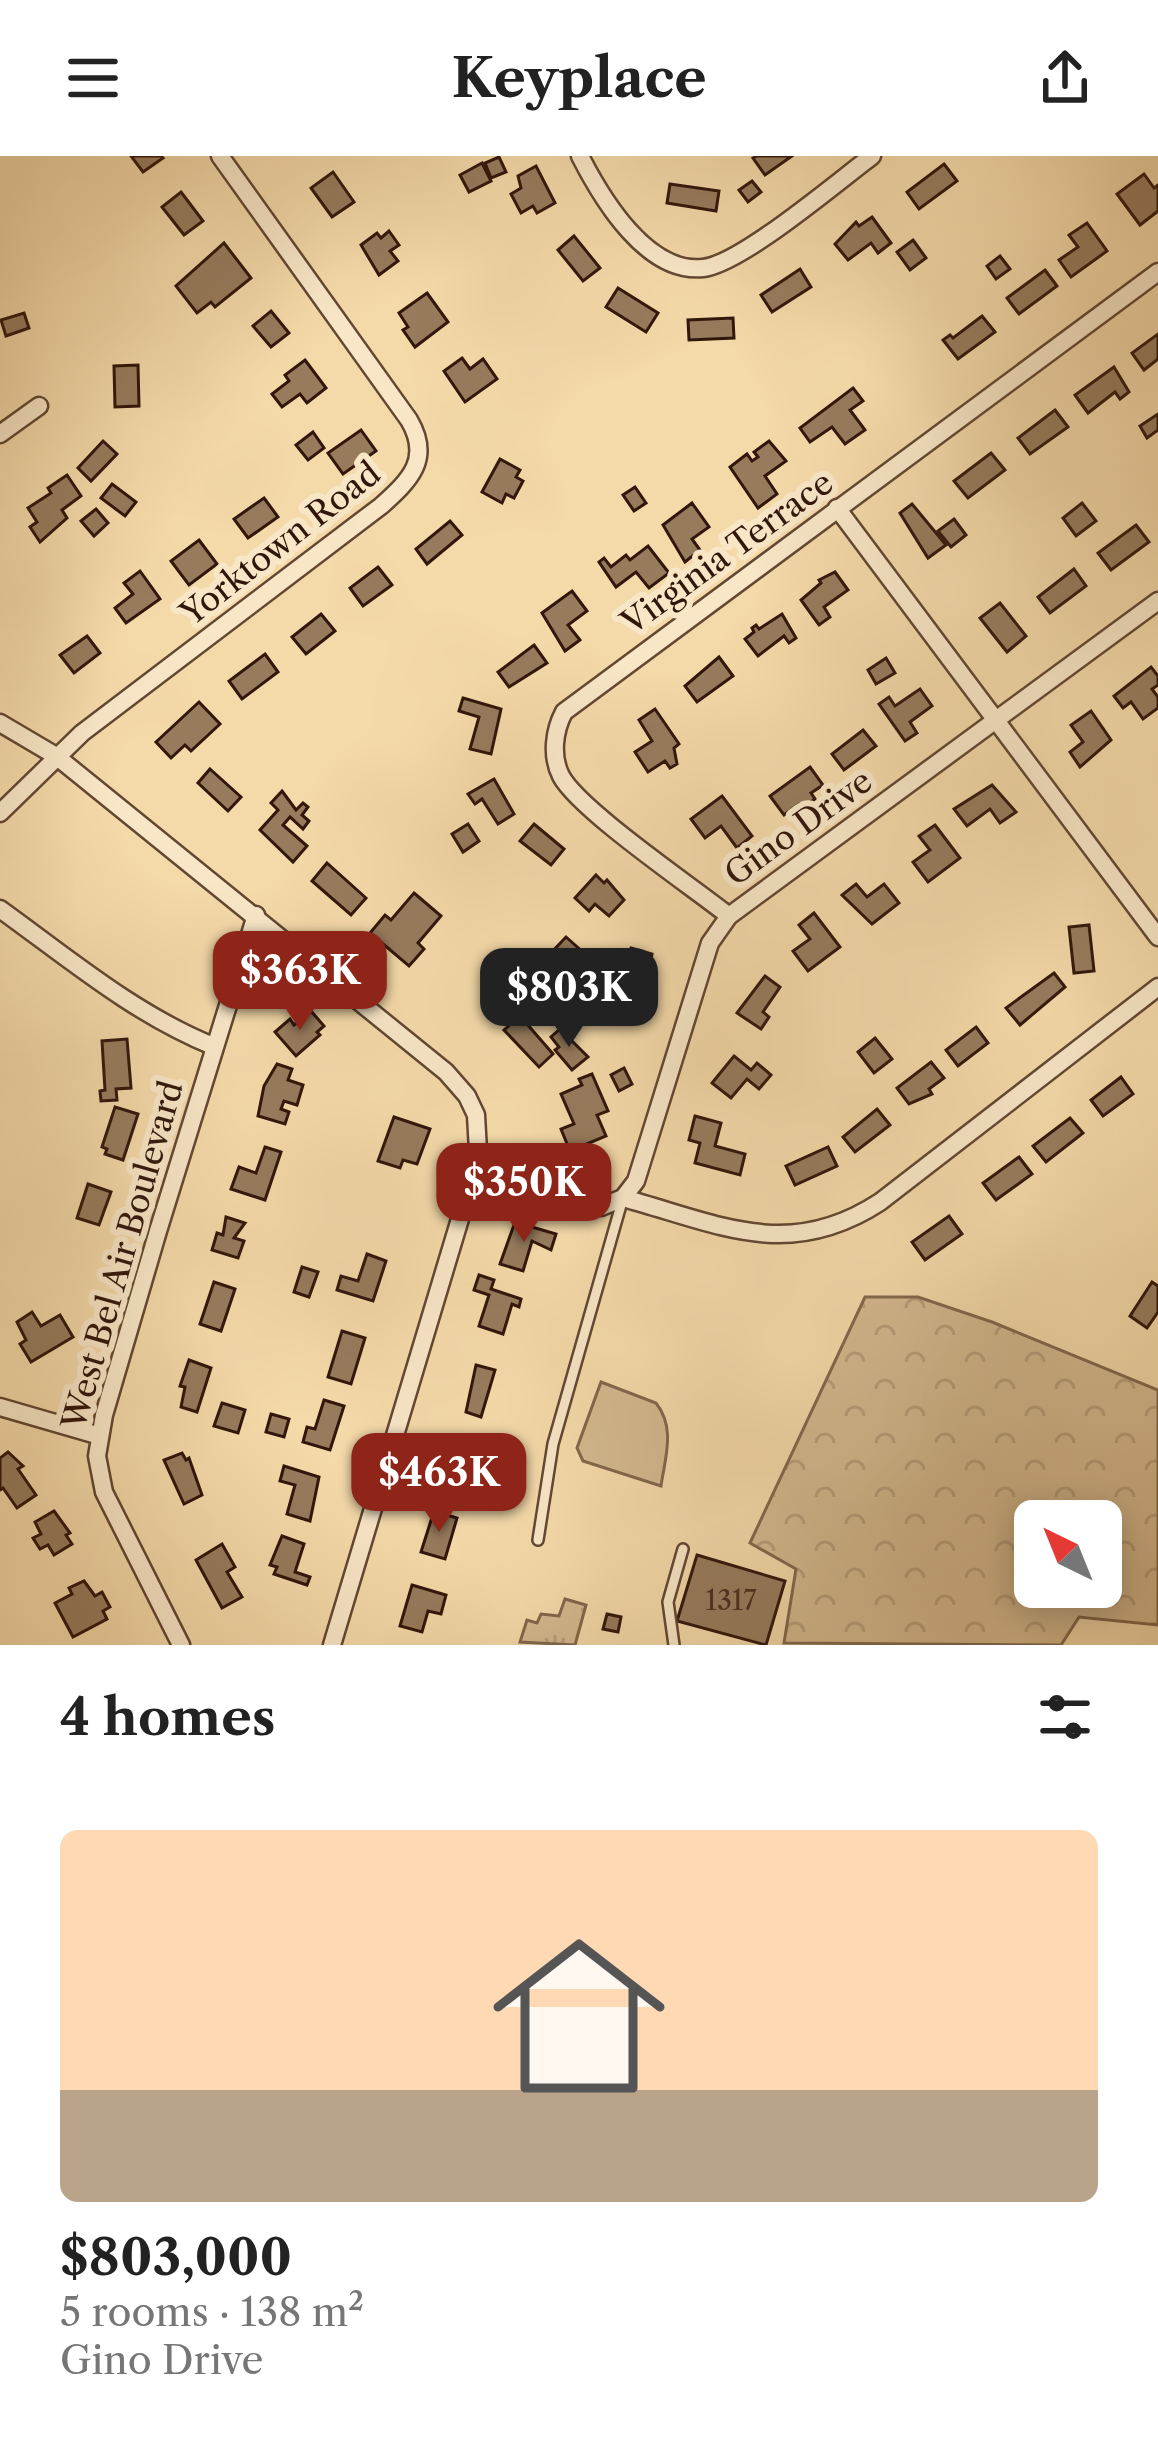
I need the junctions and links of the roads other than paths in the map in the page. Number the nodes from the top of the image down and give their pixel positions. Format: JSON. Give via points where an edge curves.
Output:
{"nodes":[{"id":1,"x":220,"y":156,"type":"edge"},
{"id":2,"x":580,"y":156,"type":"edge"},
{"id":3,"x":872,"y":156,"type":"edge"},
{"id":4,"x":1158,"y":272,"type":"edge"},
{"id":5,"x":39,"y":406,"type":"dead end"},
{"id":6,"x":0,"y":434,"type":"edge"},
{"id":7,"x":837,"y":508,"type":"junction"},
{"id":8,"x":1158,"y":601,"type":"edge"},
{"id":9,"x":996,"y":721,"type":"junction"},
{"id":10,"x":0,"y":723,"type":"edge"},
{"id":11,"x":56,"y":756,"type":"junction"},
{"id":12,"x":0,"y":813,"type":"edge"},
{"id":13,"x":0,"y":909,"type":"edge"},
{"id":14,"x":256,"y":915,"type":"junction"},
{"id":15,"x":729,"y":916,"type":"junction"},
{"id":16,"x":1158,"y":937,"type":"edge"},
{"id":17,"x":1158,"y":987,"type":"edge"},
{"id":18,"x":213,"y":1046,"type":"junction"},
{"id":19,"x":475,"y":1169,"type":"junction"},
{"id":20,"x":623,"y":1198,"type":"junction"},
{"id":21,"x":0,"y":1407,"type":"edge"},
{"id":22,"x":100,"y":1436,"type":"junction"},
{"id":23,"x":538,"y":1540,"type":"dead end"},
{"id":24,"x":683,"y":1550,"type":"dead end"},
{"id":25,"x":181,"y":1645,"type":"edge"},
{"id":26,"x":332,"y":1645,"type":"edge"},
{"id":27,"x":674,"y":1645,"type":"edge"}],
"edges":[{"from":1,"to":11,"type":"street","name":"Yorktown Road","via":[[410,420],[420,459],[381,506]]},
{"from":2,"to":3,"type":"street","via":[[649,248],[700,268],[748,246]]},
{"from":4,"to":7,"type":"street","name":"Virginia Terrace"},
{"from":5,"to":6,"type":"street"},
{"from":7,"to":9,"type":"street"},
{"from":7,"to":15,"type":"street","name":"Virginia Terrace","via":[[574,701],[558,723],[556,758],[565,783]]},
{"from":8,"to":9,"type":"street","name":"Gino Drive"},
{"from":9,"to":15,"type":"street","name":"Gino Drive"},
{"from":9,"to":16,"type":"street"},
{"from":10,"to":11,"type":"street"},
{"from":11,"to":12,"type":"street","name":"Yorktown Road"},
{"from":11,"to":14,"type":"street"},
{"from":13,"to":18,"type":"street","name":"West Bel Air Boulevard","via":[[131,1004]]},
{"from":14,"to":18,"type":"street"},
{"from":14,"to":19,"type":"street","via":[[458,1084],[476,1115]]},
{"from":15,"to":20,"type":"street","name":"Gino Drive","via":[[710,943],[636,1181]]},
{"from":17,"to":20,"type":"street","via":[[849,1221],[771,1236]]},
{"from":18,"to":22,"type":"street","name":"West Bel Air Boulevard"},
{"from":19,"to":20,"type":"street","via":[[601,1207]]},
{"from":19,"to":26,"type":"street"},
{"from":20,"to":23,"type":"lane","via":[[554,1444]]},
{"from":21,"to":22,"type":"street"},
{"from":22,"to":25,"type":"street","name":"West Bel Air Boulevard","via":[[104,1492]]},
{"from":24,"to":27,"type":"lane","via":[[668,1602]]}]}
